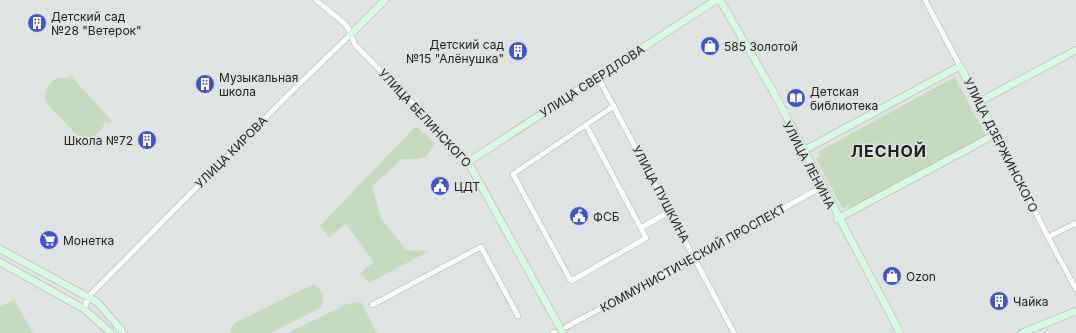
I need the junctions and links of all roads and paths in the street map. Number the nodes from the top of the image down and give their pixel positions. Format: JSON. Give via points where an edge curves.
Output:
{"nodes":[{"id":1,"x":316,"y":0,"type":"edge"},
{"id":2,"x":384,"y":0,"type":"edge"},
{"id":3,"x":717,"y":0,"type":"edge"},
{"id":4,"x":925,"y":0,"type":"edge"},
{"id":5,"x":351,"y":34,"type":"junction"},
{"id":6,"x":1076,"y":50,"type":"edge"},
{"id":7,"x":960,"y":66,"type":"junction"},
{"id":8,"x":598,"y":77,"type":"junction"},
{"id":9,"x":980,"y":102,"type":"junction"},
{"id":10,"x":614,"y":106,"type":"junction"},
{"id":11,"x":586,"y":125,"type":"junction"},
{"id":12,"x":996,"y":134,"type":"junction"},
{"id":13,"x":803,"y":151,"type":"junction"},
{"id":14,"x":468,"y":162,"type":"junction"},
{"id":15,"x":820,"y":188,"type":"junction"},
{"id":16,"x":670,"y":212,"type":"junction"},
{"id":17,"x":839,"y":218,"type":"junction"},
{"id":18,"x":1076,"y":223,"type":"edge"},
{"id":19,"x":641,"y":228,"type":"junction"},
{"id":20,"x":1048,"y":237,"type":"junction"},
{"id":21,"x":0,"y":250,"type":"edge"},
{"id":22,"x":695,"y":258,"type":"junction"},
{"id":23,"x":0,"y":262,"type":"edge"},
{"id":24,"x":871,"y":282,"type":"junction"},
{"id":25,"x":1076,"y":289,"type":"edge"},
{"id":26,"x":89,"y":296,"type":"junction"},
{"id":27,"x":372,"y":305,"type":"dead end"},
{"id":28,"x":84,"y":309,"type":"junction"},
{"id":29,"x":1076,"y":311,"type":"edge"},
{"id":30,"x":518,"y":316,"type":"dead end"},
{"id":31,"x":564,"y":330,"type":"edge"},
{"id":32,"x":111,"y":333,"type":"edge"},
{"id":33,"x":123,"y":333,"type":"edge"},
{"id":34,"x":734,"y":333,"type":"edge"},
{"id":35,"x":895,"y":333,"type":"edge"},
{"id":36,"x":900,"y":333,"type":"edge"},
{"id":37,"x":1022,"y":333,"type":"edge"}],
"edges":[{"from":1,"to":5,"type":"street","name":"УЛИЦА БЕЛИНСКОГО","via":[[344,23]]},
{"from":2,"to":5,"type":"street","name":"УЛИЦА КИРОВА"},
{"from":3,"to":8,"type":"street","name":"УЛИЦА СВЕРДЛОВА"},
{"from":3,"to":13,"type":"street","name":"УЛИЦА ЛЕНИНА","via":[[772,92]]},
{"from":4,"to":7,"type":"street","name":"УЛИЦА ДЗЕРЖИНСКОГО"},
{"from":5,"to":14,"type":"street","name":"УЛИЦА БЕЛИНСКОГО","via":[[355,45]]},
{"from":5,"to":26,"type":"street","name":"УЛИЦА КИРОВА"},
{"from":6,"to":9,"type":"street"},
{"from":7,"to":9,"type":"street","name":"УЛИЦА ДЗЕРЖИНСКОГО"},
{"from":7,"to":13,"type":"street"},
{"from":8,"to":10,"type":"street","name":"УЛИЦА ПУШКИНА"},
{"from":8,"to":14,"type":"street","name":"УЛИЦА СВЕРДЛОВА"},
{"from":9,"to":12,"type":"street","name":"УЛИЦА ДЗЕРЖИНСКОГО"},
{"from":10,"to":11,"type":"street"},
{"from":10,"to":16,"type":"street","name":"УЛИЦА ПУШКИНА"},
{"from":11,"to":19,"type":"street"},
{"from":11,"to":19,"type":"street","via":[[514,174],[571,281],[646,238]]},
{"from":12,"to":17,"type":"street"},
{"from":12,"to":20,"type":"street","name":"УЛИЦА ДЗЕРЖИНСКОГО"},
{"from":13,"to":15,"type":"street","name":"УЛИЦА ЛЕНИНА"},
{"from":13,"to":17,"type":"street"},
{"from":14,"to":31,"type":"street","name":"УЛИЦА БЕЛИНСКОГО"},
{"from":15,"to":17,"type":"street","name":"УЛИЦА ЛЕНИНА"},
{"from":15,"to":22,"type":"street","name":"КОММУНИСТИЧЕСКИЙ ПРОСПЕКТ"},
{"from":16,"to":19,"type":"street"},
{"from":16,"to":22,"type":"street","name":"УЛИЦА ПУШКИНА"},
{"from":17,"to":24,"type":"street","name":"УЛИЦА ЛЕНИНА"},
{"from":18,"to":20,"type":"street"},
{"from":20,"to":25,"type":"street","name":"УЛИЦА ДЗЕРЖИНСКОГО"},
{"from":21,"to":26,"type":"street"},
{"from":22,"to":31,"type":"street","name":"КОММУНИСТИЧЕСКИЙ ПРОСПЕКТ"},
{"from":22,"to":34,"type":"street","name":"УЛИЦА ПУШКИНА"},
{"from":23,"to":28,"type":"street"},
{"from":24,"to":35,"type":"street","name":"УЛИЦА ЛЕНИНА"},
{"from":24,"to":36,"type":"street"},
{"from":26,"to":28,"type":"street","name":"УЛИЦА КИРОВА"},
{"from":26,"to":33,"type":"street"},
{"from":27,"to":30,"type":"street","via":[[481,247]]},
{"from":28,"to":32,"type":"street"},
{"from":29,"to":37,"type":"street"}]}
